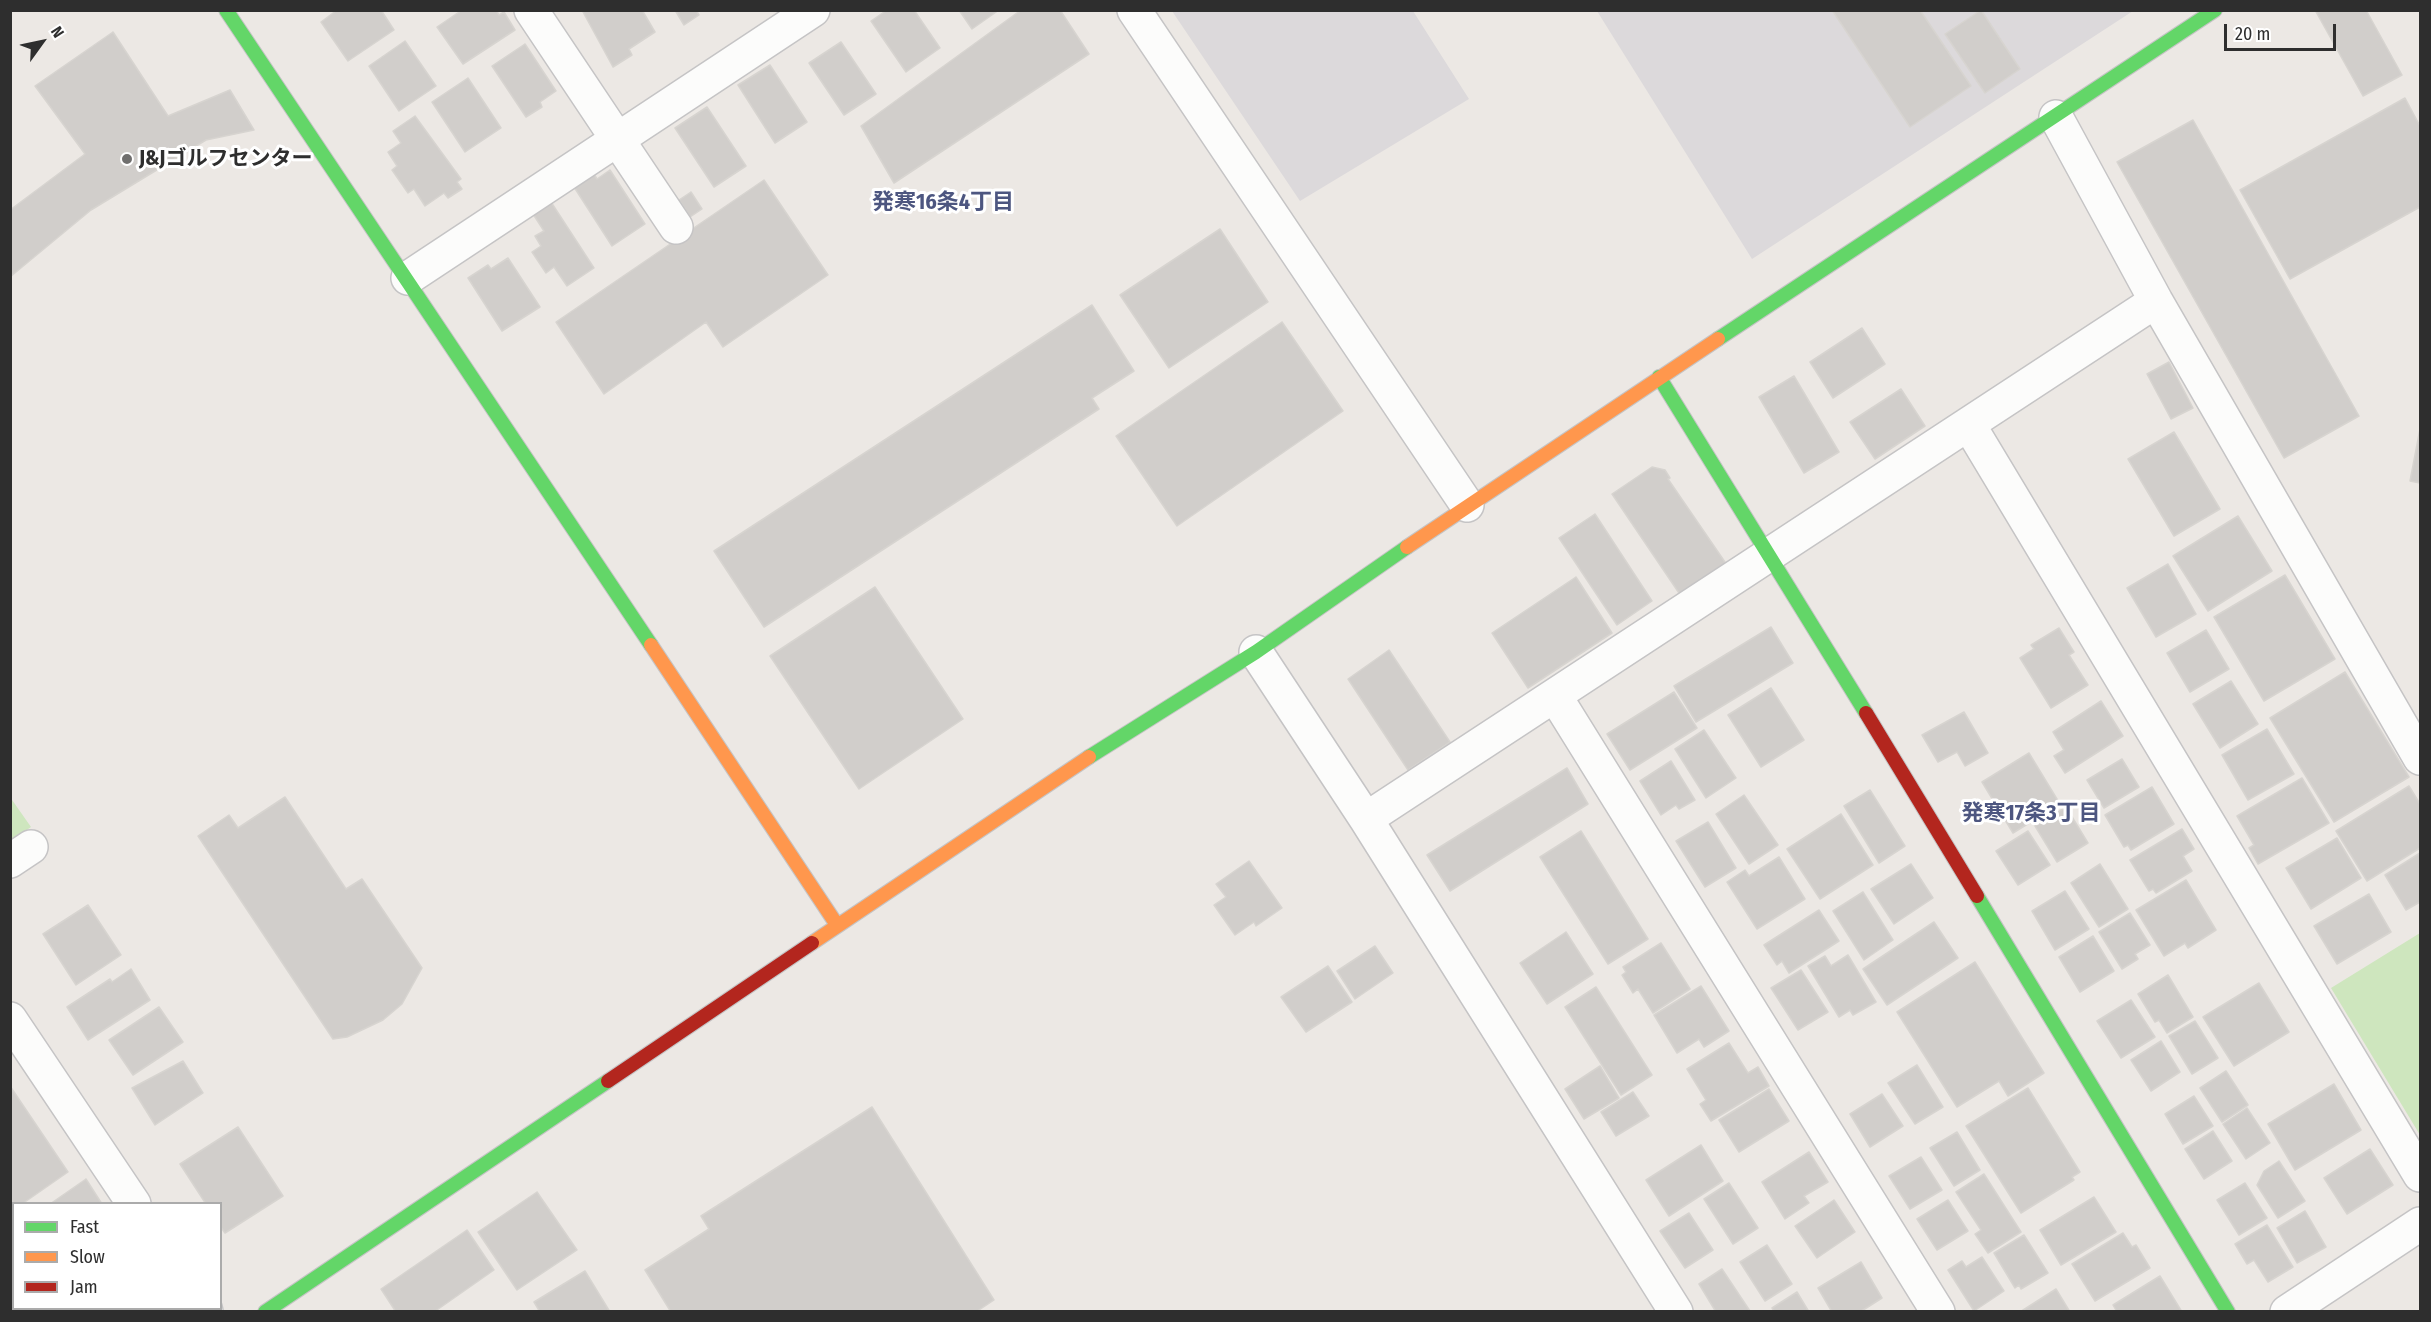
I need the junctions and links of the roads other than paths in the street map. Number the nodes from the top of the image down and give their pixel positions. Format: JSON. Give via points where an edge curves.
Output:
{"nodes":[{"id":1,"x":226,"y":10,"type":"edge"},
{"id":2,"x":531,"y":10,"type":"edge"},
{"id":3,"x":813,"y":10,"type":"edge"},
{"id":4,"x":1134,"y":10,"type":"edge"},
{"id":5,"x":2215,"y":10,"type":"edge"},
{"id":6,"x":2056,"y":117,"type":"junction"},
{"id":7,"x":617,"y":140,"type":"junction"},
{"id":8,"x":676,"y":226,"type":"dead end"},
{"id":9,"x":408,"y":278,"type":"junction"},
{"id":10,"x":2156,"y":301,"type":"junction"},
{"id":11,"x":1659,"y":378,"type":"junction"},
{"id":12,"x":1969,"y":425,"type":"junction"},
{"id":13,"x":1467,"y":505,"type":"junction"},
{"id":14,"x":1771,"y":555,"type":"junction"},
{"id":15,"x":1256,"y":652,"type":"junction"},
{"id":16,"x":1556,"y":696,"type":"junction"},
{"id":17,"x":2421,"y":759,"type":"edge"},
{"id":18,"x":1366,"y":819,"type":"junction"},
{"id":19,"x":837,"y":925,"type":"junction"},
{"id":20,"x":10,"y":1019,"type":"edge"},
{"id":21,"x":2421,"y":1175,"type":"edge"},
{"id":22,"x":133,"y":1202,"type":"edge"},
{"id":23,"x":2421,"y":1224,"type":"edge"},
{"id":24,"x":277,"y":1308,"type":"edge"},
{"id":25,"x":1676,"y":1311,"type":"edge"},
{"id":26,"x":1938,"y":1311,"type":"edge"},
{"id":27,"x":2228,"y":1311,"type":"edge"},
{"id":28,"x":2287,"y":1311,"type":"edge"}],
"edges":[{"from":1,"to":9,"type":"street"},
{"from":2,"to":7,"type":"street"},
{"from":3,"to":7,"type":"street"},
{"from":4,"to":13,"type":"street"},
{"from":5,"to":6,"type":"street"},
{"from":6,"to":10,"type":"street"},
{"from":6,"to":11,"type":"street"},
{"from":7,"to":8,"type":"street"},
{"from":7,"to":9,"type":"street"},
{"from":9,"to":19,"type":"street"},
{"from":10,"to":12,"type":"street"},
{"from":10,"to":17,"type":"street"},
{"from":11,"to":13,"type":"street"},
{"from":11,"to":14,"type":"street"},
{"from":12,"to":14,"type":"street"},
{"from":12,"to":21,"type":"street"},
{"from":13,"to":15,"type":"street"},
{"from":14,"to":16,"type":"street"},
{"from":14,"to":27,"type":"street"},
{"from":15,"to":18,"type":"street"},
{"from":15,"to":19,"type":"street","via":[[1072,767]]},
{"from":16,"to":18,"type":"street"},
{"from":16,"to":26,"type":"street"},
{"from":18,"to":25,"type":"street"},
{"from":19,"to":24,"type":"street"},
{"from":20,"to":22,"type":"street"},
{"from":23,"to":28,"type":"street"}]}
